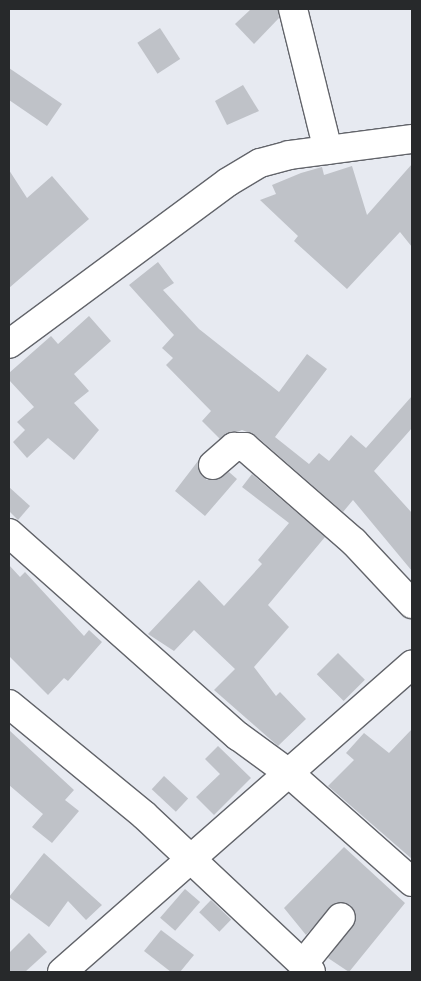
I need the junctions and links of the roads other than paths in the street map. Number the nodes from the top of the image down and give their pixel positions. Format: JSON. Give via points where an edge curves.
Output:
{"nodes":[{"id":1,"x":293,"y":9,"type":"edge"},
{"id":2,"x":412,"y":139,"type":"edge"},
{"id":3,"x":328,"y":150,"type":"junction"},
{"id":4,"x":9,"y":344,"type":"edge"},
{"id":5,"x":213,"y":465,"type":"dead end"},
{"id":6,"x":9,"y":533,"type":"edge"},
{"id":7,"x":412,"y":604,"type":"edge"},
{"id":8,"x":412,"y":664,"type":"edge"},
{"id":9,"x":9,"y":704,"type":"edge"},
{"id":10,"x":290,"y":774,"type":"junction"},
{"id":11,"x":192,"y":858,"type":"junction"},
{"id":12,"x":412,"y":882,"type":"edge"},
{"id":13,"x":341,"y":917,"type":"dead end"},
{"id":14,"x":307,"y":968,"type":"edge"},
{"id":15,"x":62,"y":972,"type":"edge"}],
"edges":[{"from":1,"to":3,"type":"street"},
{"from":2,"to":3,"type":"street"},
{"from":3,"to":4,"type":"street","via":[[260,163],[228,182]]},
{"from":5,"to":7,"type":"street","via":[[234,447],[245,448],[354,542]]},
{"from":6,"to":10,"type":"street","via":[[238,736]]},
{"from":8,"to":10,"type":"street"},
{"from":9,"to":11,"type":"street"},
{"from":10,"to":11,"type":"street"},
{"from":10,"to":12,"type":"street"},
{"from":11,"to":14,"type":"street"},
{"from":11,"to":15,"type":"street"},
{"from":13,"to":14,"type":"street"}]}
